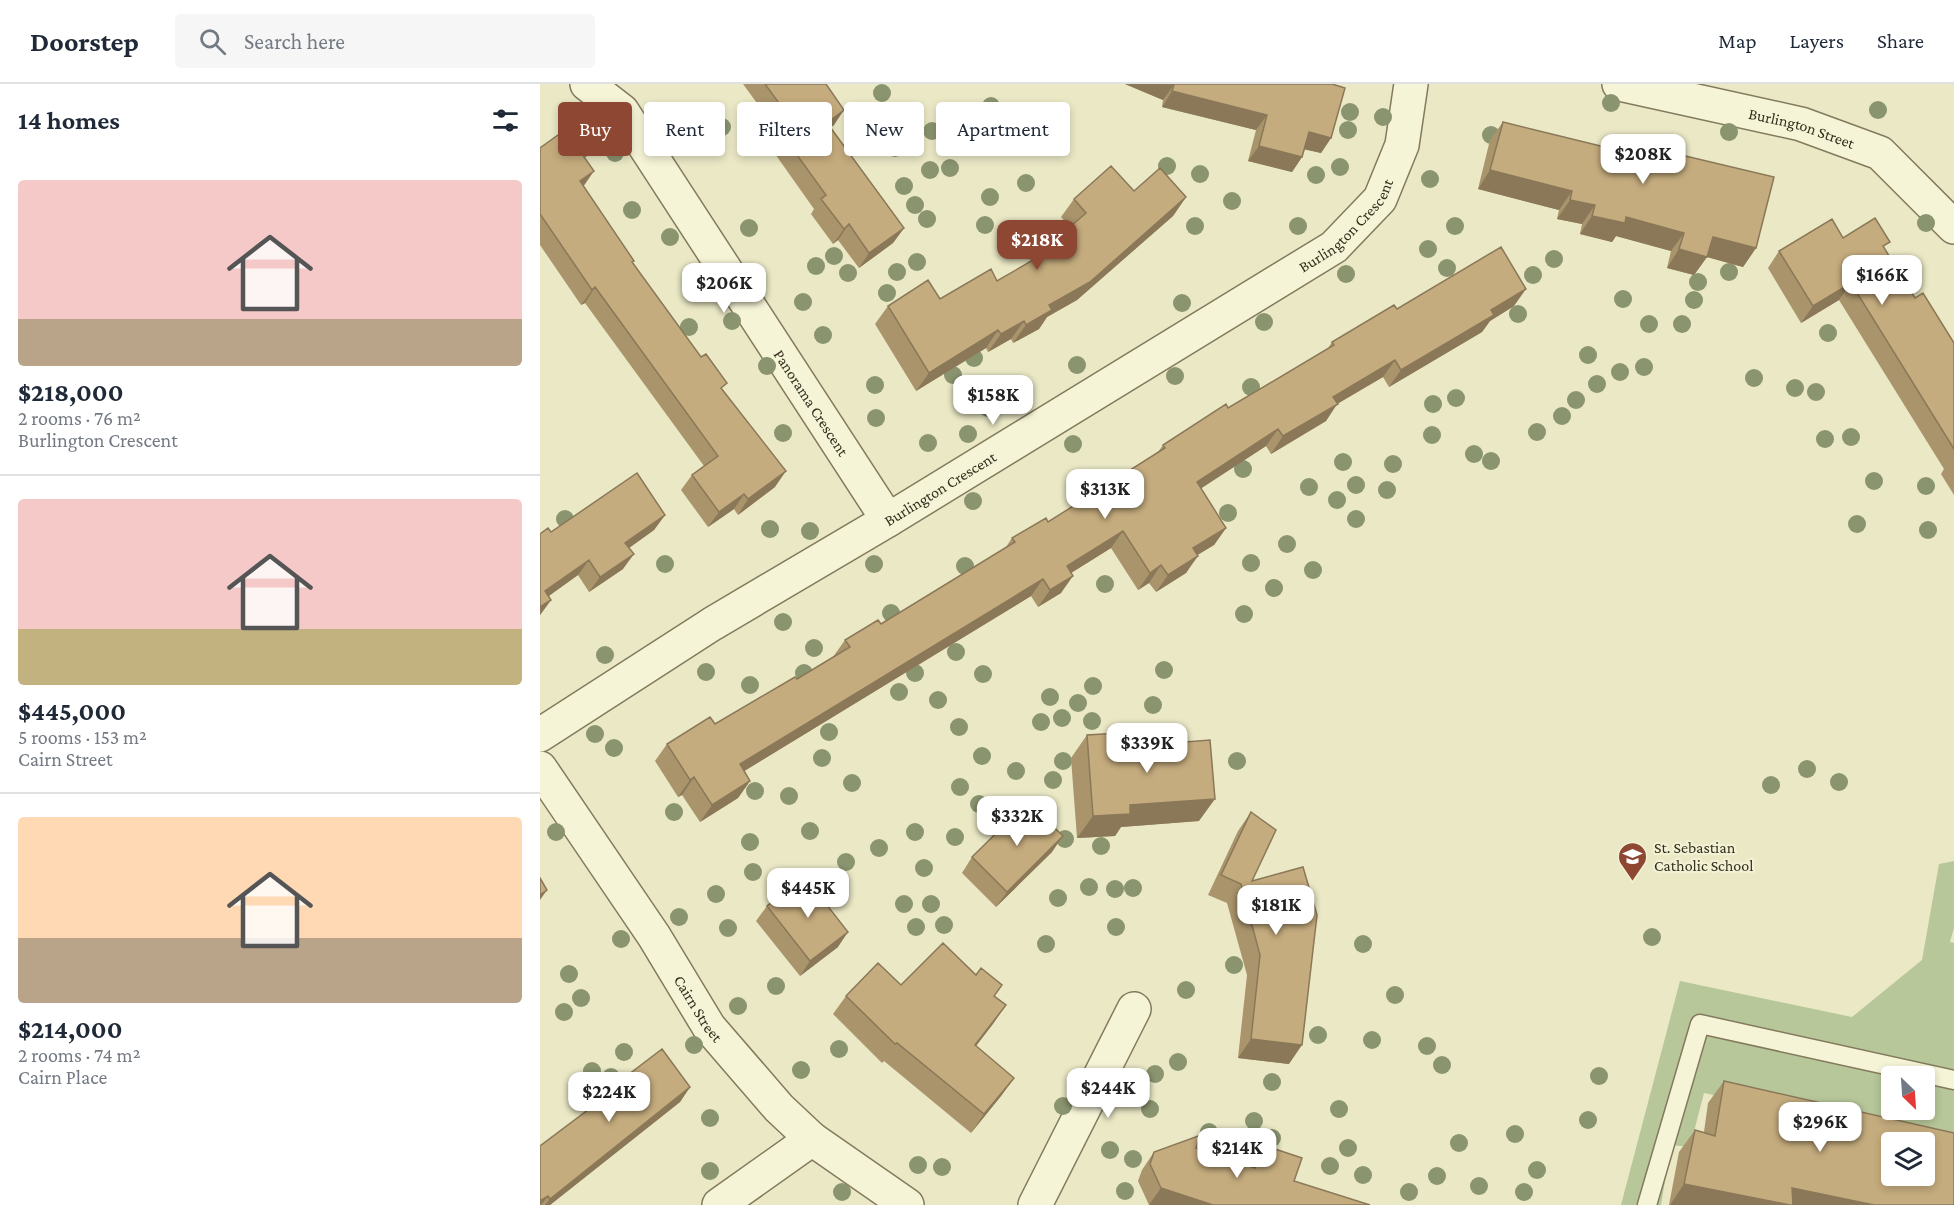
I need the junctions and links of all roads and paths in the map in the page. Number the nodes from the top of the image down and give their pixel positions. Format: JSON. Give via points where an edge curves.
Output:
{"nodes":[{"id":1,"x":586,"y":84,"type":"edge"},
{"id":2,"x":1411,"y":84,"type":"edge"},
{"id":3,"x":1619,"y":84,"type":"edge"},
{"id":4,"x":1954,"y":227,"type":"edge"},
{"id":5,"x":888,"y":520,"type":"junction"},
{"id":6,"x":540,"y":735,"type":"edge"},
{"id":7,"x":540,"y":768,"type":"edge"},
{"id":8,"x":1134,"y":1009,"type":"dead end"},
{"id":9,"x":1954,"y":1080,"type":"edge"},
{"id":10,"x":813,"y":1139,"type":"junction"},
{"id":11,"x":719,"y":1205,"type":"edge"},
{"id":12,"x":907,"y":1205,"type":"edge"},
{"id":13,"x":1035,"y":1205,"type":"edge"},
{"id":14,"x":1647,"y":1205,"type":"edge"}],
"edges":[{"from":1,"to":5,"type":"street","name":"Panorama Crescent","via":[[622,111]]},
{"from":2,"to":5,"type":"street","name":"Burlington Crescent","via":[[1402,145],[1380,200],[1334,247]]},
{"from":3,"to":4,"type":"street","name":"Burlington Street","via":[[1801,124],[1880,153]]},
{"from":5,"to":6,"type":"street","name":"Burlington Crescent","via":[[712,624]]},
{"from":7,"to":10,"type":"street","name":"Cairn Street","via":[[654,936],[709,1027],[779,1108]]},
{"from":8,"to":13,"type":"street"},
{"from":9,"to":14,"type":"lane","via":[[1700,1024]]},
{"from":10,"to":11,"type":"street"},
{"from":10,"to":12,"type":"street","name":"Cairn Street"}]}
